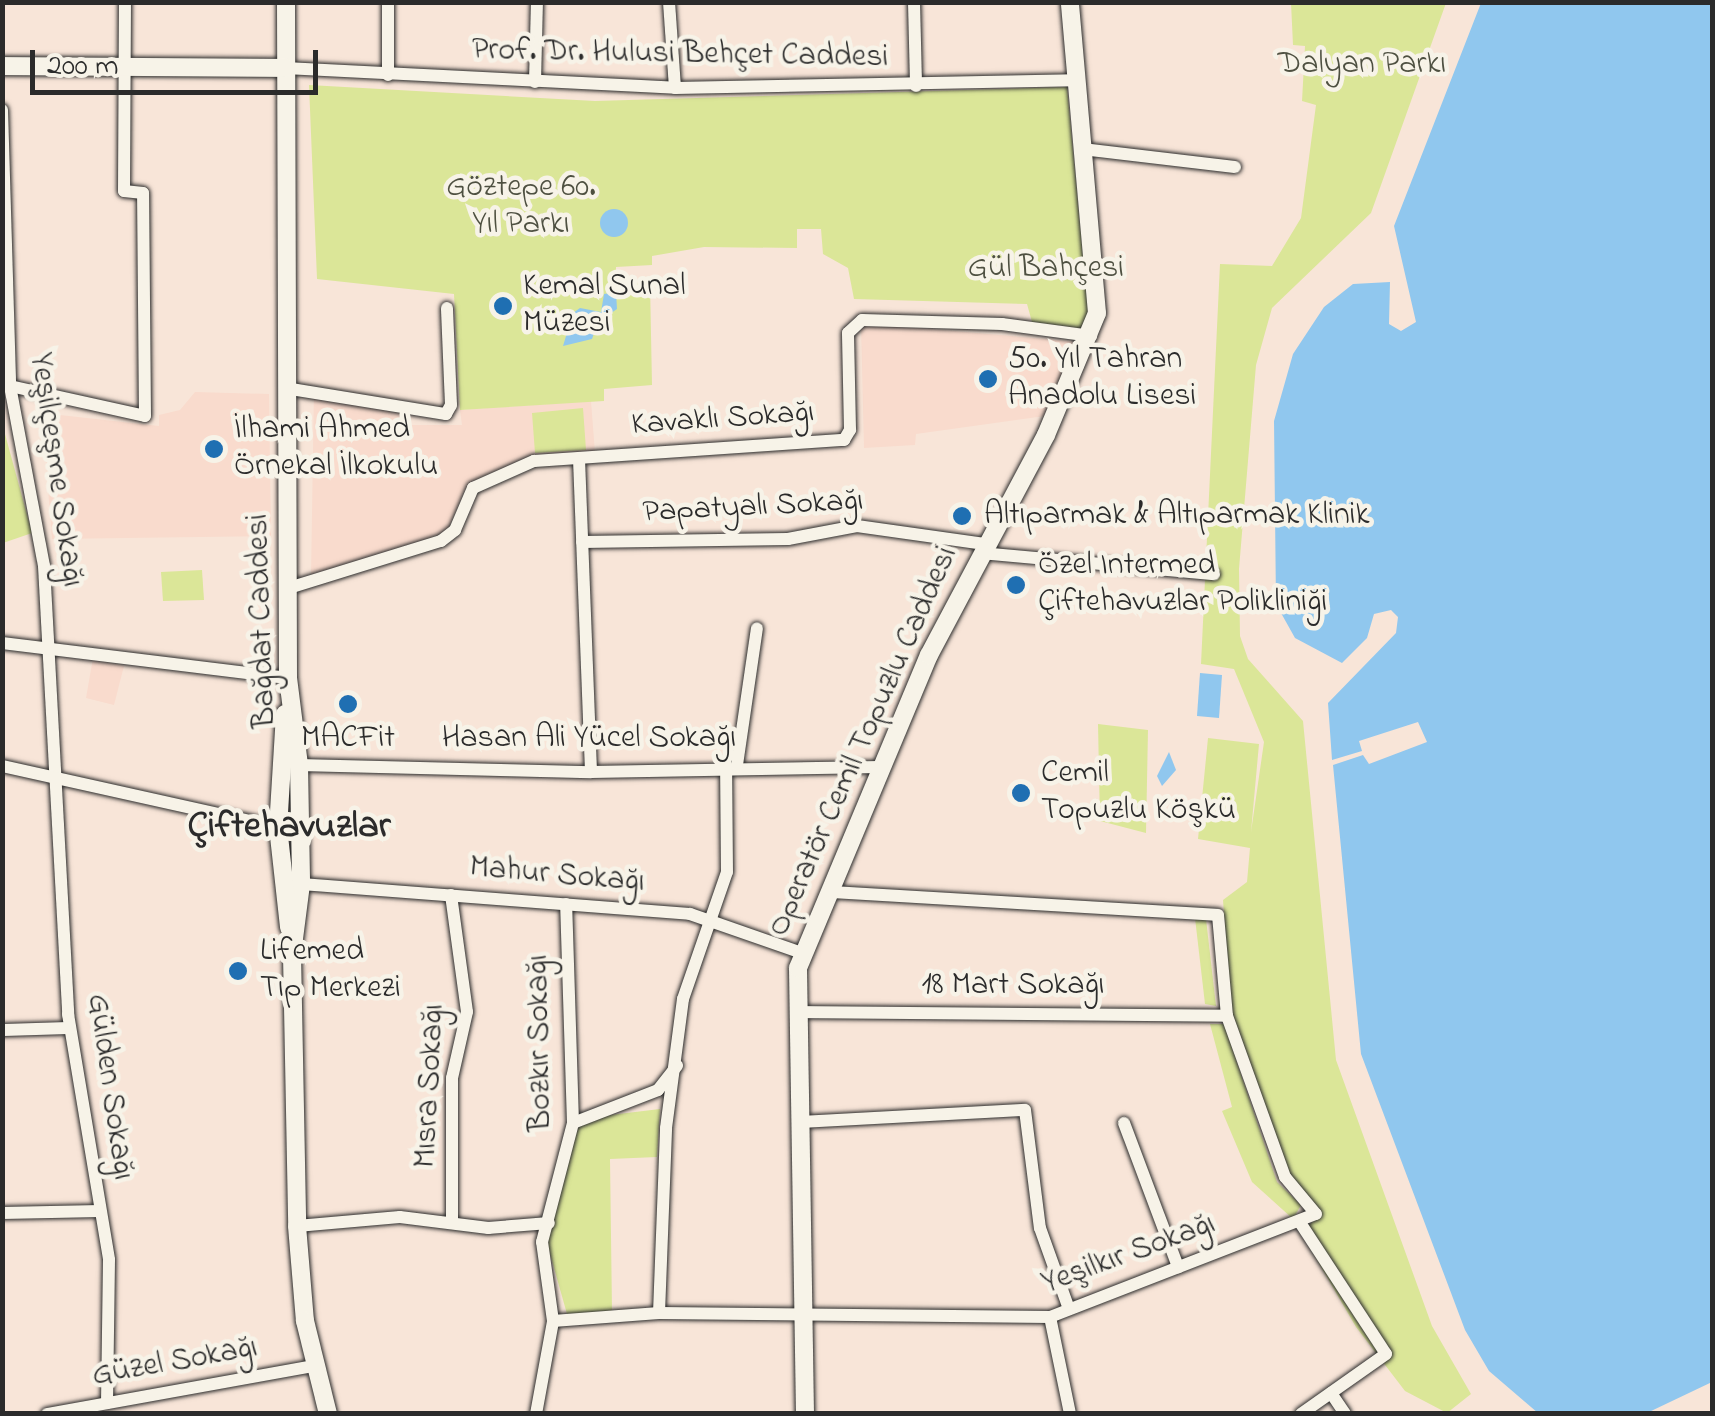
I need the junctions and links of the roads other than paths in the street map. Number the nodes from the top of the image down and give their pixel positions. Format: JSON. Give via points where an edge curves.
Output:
{"nodes":[{"id":1,"x":125,"y":2,"type":"edge"},
{"id":2,"x":286,"y":2,"type":"edge"},
{"id":3,"x":388,"y":2,"type":"edge"},
{"id":4,"x":537,"y":2,"type":"edge"},
{"id":5,"x":669,"y":2,"type":"edge"},
{"id":6,"x":914,"y":2,"type":"edge"},
{"id":7,"x":1070,"y":2,"type":"edge"},
{"id":8,"x":126,"y":63,"type":"junction"},
{"id":9,"x":2,"y":66,"type":"edge"},
{"id":10,"x":285,"y":68,"type":"junction"},
{"id":11,"x":388,"y":75,"type":"junction"},
{"id":12,"x":1074,"y":80,"type":"junction"},
{"id":13,"x":535,"y":82,"type":"junction"},
{"id":14,"x":916,"y":86,"type":"junction"},
{"id":15,"x":675,"y":88,"type":"junction"},
{"id":16,"x":2,"y":110,"type":"edge"},
{"id":17,"x":1082,"y":149,"type":"junction"},
{"id":18,"x":1235,"y":168,"type":"dead end"},
{"id":19,"x":447,"y":308,"type":"dead end"},
{"id":20,"x":1091,"y":336,"type":"junction"},
{"id":21,"x":10,"y":386,"type":"junction"},
{"id":22,"x":291,"y":389,"type":"junction"},
{"id":23,"x":580,"y":458,"type":"junction"},
{"id":24,"x":582,"y":542,"type":"junction"},
{"id":25,"x":983,"y":549,"type":"junction"},
{"id":26,"x":1214,"y":574,"type":"dead end"},
{"id":27,"x":292,"y":588,"type":"junction"},
{"id":28,"x":757,"y":628,"type":"dead end"},
{"id":29,"x":2,"y":642,"type":"edge"},
{"id":30,"x":47,"y":648,"type":"junction"},
{"id":31,"x":288,"y":678,"type":"junction"},
{"id":32,"x":299,"y":765,"type":"junction"},
{"id":33,"x":732,"y":765,"type":"junction"},
{"id":34,"x":2,"y":766,"type":"edge"},
{"id":35,"x":880,"y":767,"type":"junction"},
{"id":36,"x":591,"y":772,"type":"junction"},
{"id":37,"x":55,"y":778,"type":"junction"},
{"id":38,"x":278,"y":826,"type":"junction"},
{"id":39,"x":301,"y":884,"type":"junction"},
{"id":40,"x":830,"y":892,"type":"junction"},
{"id":41,"x":451,"y":894,"type":"junction"},
{"id":42,"x":566,"y":904,"type":"junction"},
{"id":43,"x":710,"y":920,"type":"junction"},
{"id":44,"x":802,"y":953,"type":"junction"},
{"id":45,"x":292,"y":954,"type":"junction"},
{"id":46,"x":798,"y":1012,"type":"junction"},
{"id":47,"x":1227,"y":1016,"type":"junction"},
{"id":48,"x":70,"y":1028,"type":"junction"},
{"id":49,"x":2,"y":1030,"type":"edge"},
{"id":50,"x":678,"y":1065,"type":"junction"},
{"id":51,"x":573,"y":1122,"type":"junction"},
{"id":52,"x":802,"y":1122,"type":"junction"},
{"id":53,"x":1124,"y":1123,"type":"dead end"},
{"id":54,"x":100,"y":1211,"type":"junction"},
{"id":55,"x":2,"y":1213,"type":"edge"},
{"id":56,"x":452,"y":1221,"type":"junction"},
{"id":57,"x":549,"y":1223,"type":"junction"},
{"id":58,"x":1300,"y":1224,"type":"junction"},
{"id":59,"x":297,"y":1226,"type":"junction"},
{"id":60,"x":1178,"y":1267,"type":"junction"},
{"id":61,"x":1069,"y":1310,"type":"junction"},
{"id":62,"x":659,"y":1313,"type":"junction"},
{"id":63,"x":804,"y":1314,"type":"junction"},
{"id":64,"x":1050,"y":1317,"type":"junction"},
{"id":65,"x":554,"y":1322,"type":"junction"},
{"id":66,"x":314,"y":1366,"type":"junction"},
{"id":67,"x":1331,"y":1393,"type":"junction"},
{"id":68,"x":107,"y":1403,"type":"junction"},
{"id":69,"x":46,"y":1414,"type":"edge"},
{"id":70,"x":328,"y":1414,"type":"edge"},
{"id":71,"x":536,"y":1414,"type":"edge"},
{"id":72,"x":805,"y":1414,"type":"edge"},
{"id":73,"x":1070,"y":1414,"type":"edge"},
{"id":74,"x":1301,"y":1414,"type":"edge"},
{"id":75,"x":1346,"y":1414,"type":"edge"}],
"edges":[{"from":1,"to":8,"type":"street"},
{"from":2,"to":10,"type":"main road","name":"Bağdat Caddesi"},
{"from":3,"to":11,"type":"street"},
{"from":4,"to":13,"type":"street"},
{"from":5,"to":15,"type":"street"},
{"from":6,"to":14,"type":"street"},
{"from":7,"to":12,"type":"main road","name":"Operatör Cemil Topuzlu Caddesi"},
{"from":8,"to":9,"type":"main road"},
{"from":8,"to":10,"type":"main road"},
{"from":8,"to":21,"type":"street","via":[[124,192],[143,194],[145,416]]},
{"from":10,"to":11,"type":"street","name":"Prof. Dr. Hulusi Behçet Caddesi"},
{"from":10,"to":22,"type":"main road","name":"Bağdat Caddesi"},
{"from":11,"to":13,"type":"street","name":"Prof. Dr. Hulusi Behçet Caddesi"},
{"from":12,"to":14,"type":"street","name":"Prof. Dr. Hulusi Behçet Caddesi"},
{"from":12,"to":17,"type":"main road","name":"Operatör Cemil Topuzlu Caddesi"},
{"from":13,"to":15,"type":"street","name":"Prof. Dr. Hulusi Behçet Caddesi"},
{"from":14,"to":15,"type":"street","name":"Prof. Dr. Hulusi Behçet Caddesi"},
{"from":16,"to":21,"type":"street","name":"Yeşilçeşme Sokağı"},
{"from":17,"to":18,"type":"street"},
{"from":17,"to":20,"type":"main road","name":"Operatör Cemil Topuzlu Caddesi","via":[[1097,313]]},
{"from":19,"to":22,"type":"street","via":[[452,405],[446,414]]},
{"from":20,"to":23,"type":"street","name":"Kavaklı Sokağı","via":[[862,320],[848,333],[850,430],[844,440]]},
{"from":20,"to":25,"type":"main road","name":"Operatör Cemil Topuzlu Caddesi"},
{"from":21,"to":30,"type":"street","name":"Yeşilçeşme Sokağı","via":[[42,551]]},
{"from":22,"to":27,"type":"main road","name":"Bağdat Caddesi"},
{"from":23,"to":24,"type":"street"},
{"from":23,"to":27,"type":"street","name":"Kavaklı Sokağı","via":[[509,468],[473,488],[456,530],[441,541]]},
{"from":24,"to":25,"type":"street","name":"Papatyalı Sokağı","via":[[788,539],[857,526]]},
{"from":24,"to":36,"type":"street"},
{"from":25,"to":26,"type":"street","name":"Papatyalı Sokağı"},
{"from":25,"to":35,"type":"main road","name":"Operatör Cemil Topuzlu Caddesi"},
{"from":27,"to":31,"type":"main road","name":"Bağdat Caddesi"},
{"from":28,"to":33,"type":"street"},
{"from":29,"to":30,"type":"street"},
{"from":30,"to":31,"type":"street"},
{"from":30,"to":37,"type":"street","name":"Yeşilçeşme Sokağı"},
{"from":31,"to":32,"type":"main road","name":"Bağdat Caddesi"},
{"from":31,"to":38,"type":"main road"},
{"from":32,"to":36,"type":"street","name":"Hasan Ali Yücel Sokağı"},
{"from":32,"to":39,"type":"main road","name":"Bağdat Caddesi"},
{"from":33,"to":35,"type":"street","name":"Hasan Ali Yücel Sokağı"},
{"from":33,"to":36,"type":"street","name":"Hasan Ali Yücel Sokağı"},
{"from":33,"to":43,"type":"street","via":[[727,872]]},
{"from":34,"to":37,"type":"street"},
{"from":35,"to":40,"type":"main road","name":"Operatör Cemil Topuzlu Caddesi"},
{"from":37,"to":38,"type":"street"},
{"from":37,"to":48,"type":"street","name":"Gülden Sokağı"},
{"from":38,"to":45,"type":"main road"},
{"from":39,"to":41,"type":"street","name":"Mahur Sokağı"},
{"from":39,"to":45,"type":"main road","name":"Bağdat Caddesi"},
{"from":40,"to":44,"type":"main road","name":"Operatör Cemil Topuzlu Caddesi"},
{"from":40,"to":47,"type":"street","via":[[1218,914]]},
{"from":41,"to":42,"type":"street","name":"Mahur Sokağı"},
{"from":41,"to":56,"type":"street","name":"Mısra Sokağı","via":[[467,1012],[452,1078]]},
{"from":42,"to":43,"type":"street","name":"Mahur Sokağı"},
{"from":42,"to":51,"type":"street","name":"Bozkır Sokağı"},
{"from":43,"to":44,"type":"street","name":"Mahur Sokağı"},
{"from":43,"to":50,"type":"street","via":[[682,998]]},
{"from":44,"to":46,"type":"main road","name":"Operatör Cemil Topuzlu Caddesi"},
{"from":45,"to":59,"type":"main road","name":"Bağdat Caddesi"},
{"from":46,"to":47,"type":"street","name":"18 Mart Sokağı"},
{"from":46,"to":52,"type":"main road","name":"Operatör Cemil Topuzlu Caddesi"},
{"from":47,"to":58,"type":"street","via":[[1285,1177],[1316,1214]]},
{"from":48,"to":49,"type":"street"},
{"from":48,"to":54,"type":"street","name":"Gülden Sokağı"},
{"from":50,"to":51,"type":"street","via":[[658,1090]]},
{"from":50,"to":62,"type":"street","via":[[666,1128]]},
{"from":51,"to":57,"type":"street","name":"Bozkır Sokağı"},
{"from":52,"to":61,"type":"street","via":[[1024,1110],[1040,1228]]},
{"from":52,"to":63,"type":"main road","name":"Operatör Cemil Topuzlu Caddesi"},
{"from":53,"to":60,"type":"street"},
{"from":54,"to":55,"type":"street"},
{"from":54,"to":68,"type":"street","name":"Gülden Sokağı","via":[[109,1260]]},
{"from":56,"to":57,"type":"street","via":[[505,1228]]},
{"from":56,"to":59,"type":"street","via":[[400,1217]]},
{"from":57,"to":65,"type":"street","name":"Bozkır Sokağı","via":[[542,1242]]},
{"from":58,"to":60,"type":"street","name":"Yeşilkır Sokağı"},
{"from":58,"to":67,"type":"street","via":[[1386,1354]]},
{"from":59,"to":66,"type":"main road","name":"Bağdat Caddesi"},
{"from":60,"to":61,"type":"street","name":"Yeşilkır Sokağı"},
{"from":61,"to":64,"type":"street","name":"Yeşilkır Sokağı"},
{"from":62,"to":63,"type":"street","name":"Yeşilkır Sokağı"},
{"from":62,"to":65,"type":"street","name":"Yeşilkır Sokağı"},
{"from":63,"to":64,"type":"street","name":"Yeşilkır Sokağı"},
{"from":63,"to":72,"type":"main road","name":"Operatör Cemil Topuzlu Caddesi"},
{"from":64,"to":73,"type":"street"},
{"from":65,"to":71,"type":"street","name":"Bozkır Sokağı"},
{"from":66,"to":68,"type":"street","name":"Güzel Sokağı"},
{"from":66,"to":70,"type":"main road","name":"Bağdat Caddesi"},
{"from":67,"to":74,"type":"street"},
{"from":67,"to":75,"type":"street"},
{"from":68,"to":69,"type":"street","name":"Güzel Sokağı"}]}
